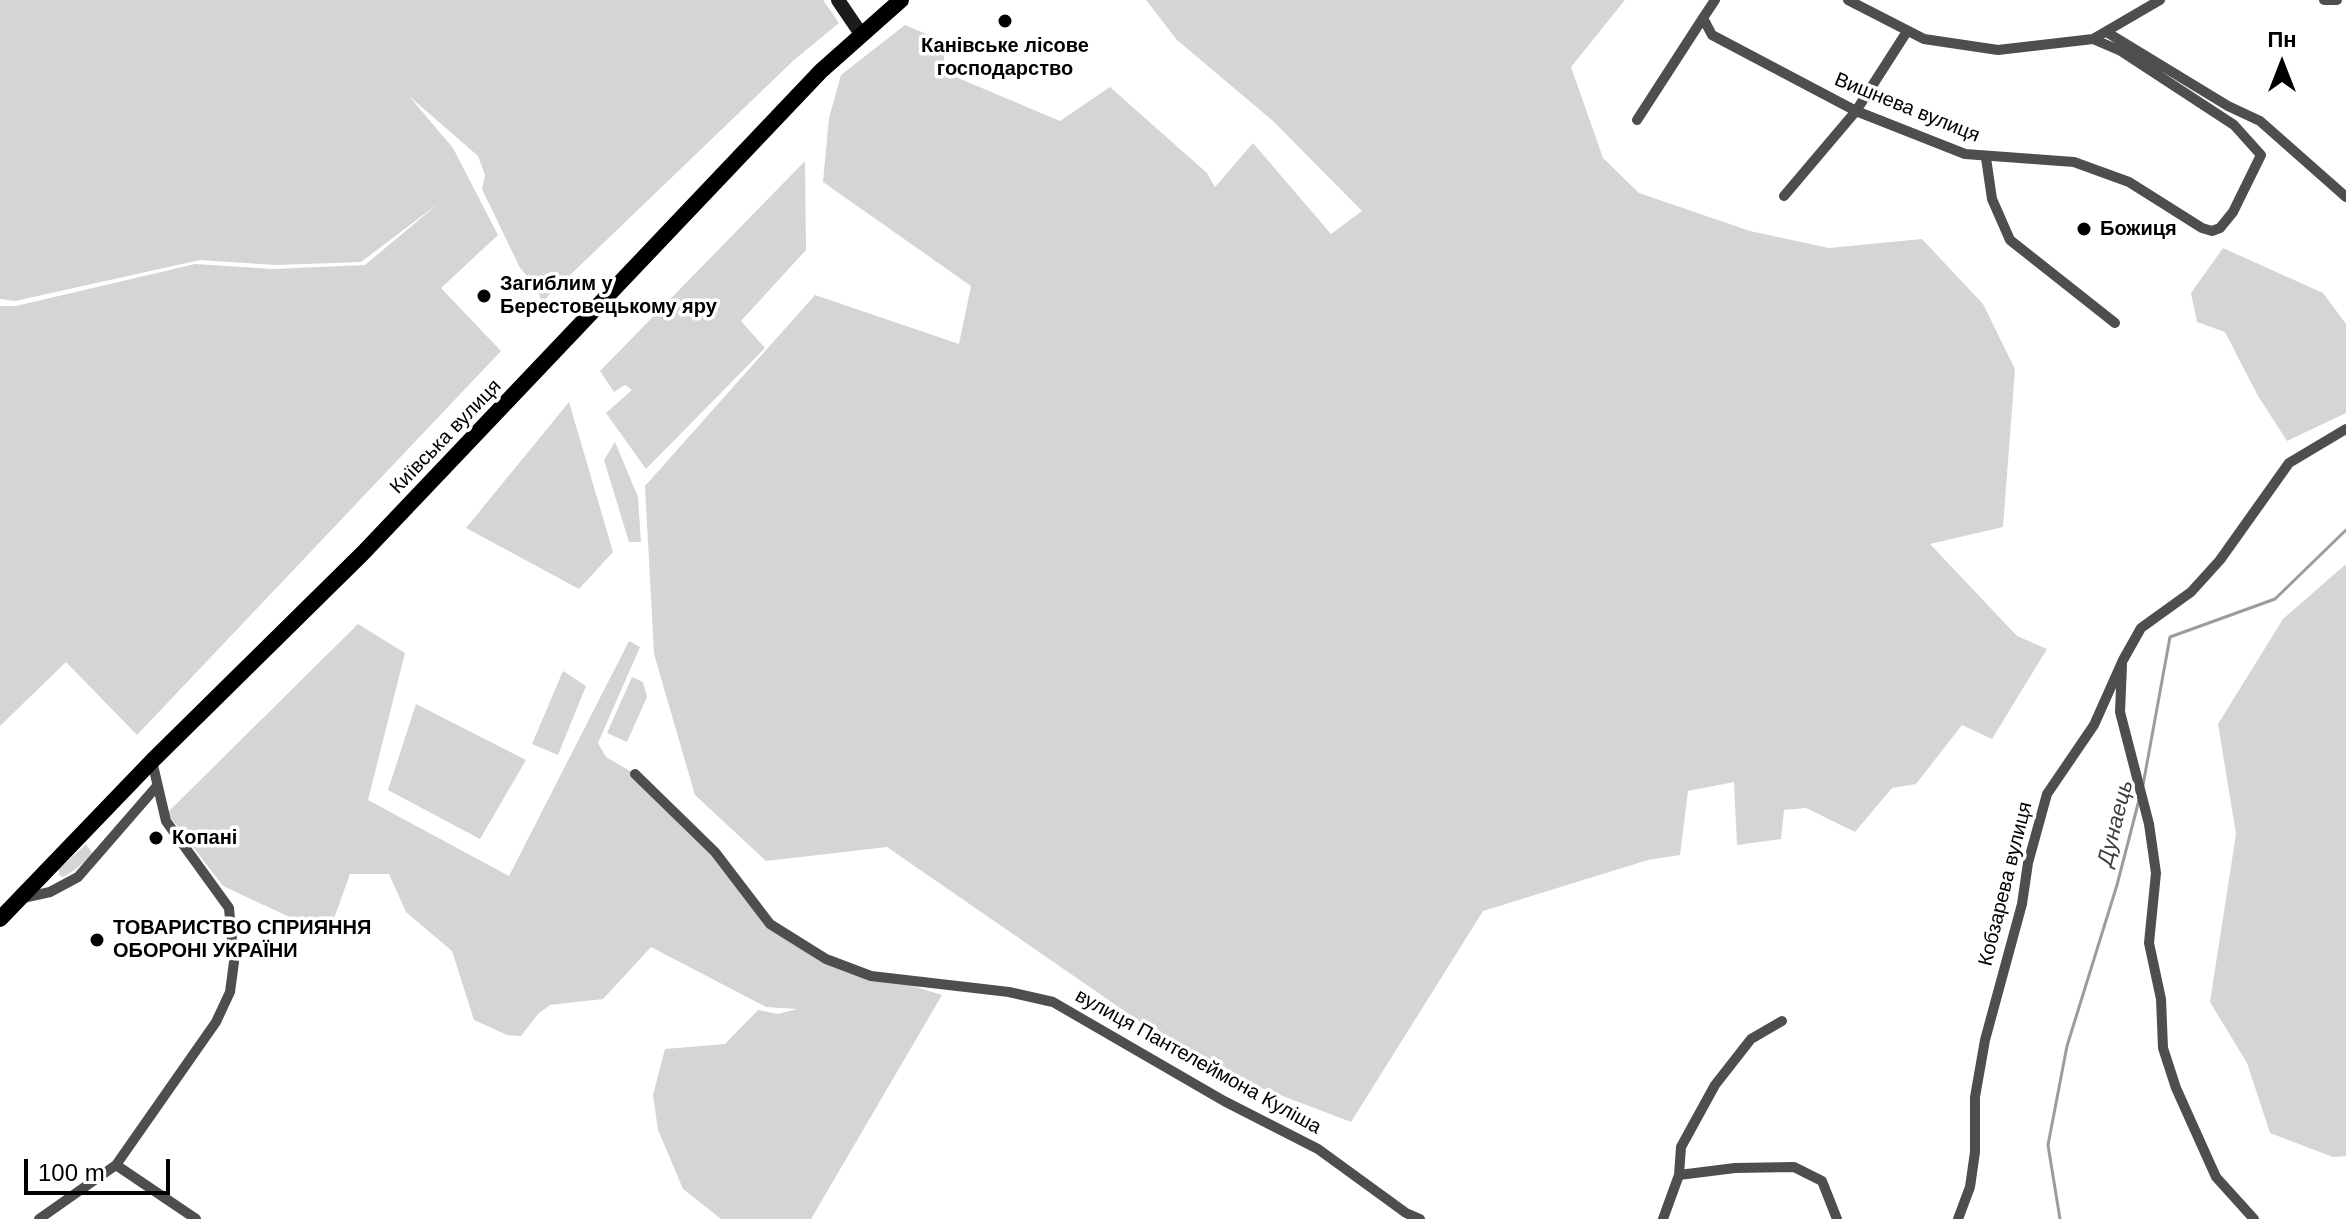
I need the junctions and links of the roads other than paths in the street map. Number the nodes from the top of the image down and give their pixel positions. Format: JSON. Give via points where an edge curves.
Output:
{"nodes":[{"id":1,"x":838,"y":0,"type":"edge"},
{"id":2,"x":901,"y":0,"type":"edge"},
{"id":3,"x":1715,"y":0,"type":"edge"},
{"id":4,"x":1848,"y":0,"type":"edge"},
{"id":5,"x":2160,"y":0,"type":"edge"},
{"id":6,"x":2324,"y":0,"type":"edge"},
{"id":7,"x":2337,"y":0,"type":"edge"},
{"id":8,"x":1703,"y":18,"type":"junction"},
{"id":9,"x":1906,"y":33,"type":"junction"},
{"id":10,"x":2108,"y":33,"type":"junction"},
{"id":11,"x":861,"y":34,"type":"junction"},
{"id":12,"x":2093,"y":39,"type":"junction"},
{"id":13,"x":2228,"y":106,"type":"junction"},
{"id":14,"x":1856,"y":111,"type":"junction"},
{"id":15,"x":1637,"y":120,"type":"dead end"},
{"id":16,"x":2234,"y":125,"type":"junction"},
{"id":17,"x":1986,"y":158,"type":"junction"},
{"id":18,"x":1784,"y":196,"type":"dead end"},
{"id":19,"x":2346,"y":197,"type":"edge"},
{"id":20,"x":2115,"y":323,"type":"dead end"},
{"id":21,"x":2346,"y":429,"type":"edge"},
{"id":22,"x":2123,"y":660,"type":"junction"},
{"id":23,"x":152,"y":761,"type":"junction"},
{"id":24,"x":635,"y":774,"type":"dead end"},
{"id":25,"x":157,"y":786,"type":"junction"},
{"id":26,"x":17,"y":899,"type":"junction"},
{"id":27,"x":0,"y":919,"type":"edge"},
{"id":28,"x":1782,"y":1021,"type":"dead end"},
{"id":29,"x":116,"y":1165,"type":"junction"},
{"id":30,"x":1679,"y":1175,"type":"junction"},
{"id":31,"x":39,"y":1219,"type":"edge"},
{"id":32,"x":196,"y":1219,"type":"edge"},
{"id":33,"x":1420,"y":1219,"type":"edge"},
{"id":34,"x":1663,"y":1219,"type":"edge"},
{"id":35,"x":1837,"y":1219,"type":"edge"},
{"id":36,"x":1958,"y":1219,"type":"edge"},
{"id":37,"x":2254,"y":1219,"type":"edge"}],
"edges":[{"from":1,"to":11,"type":"street"},
{"from":2,"to":11,"type":"main road","name":"Київська вулиця"},
{"from":3,"to":8,"type":"street"},
{"from":4,"to":9,"type":"street"},
{"from":5,"to":10,"type":"street"},
{"from":6,"to":7,"type":"street"},
{"from":8,"to":14,"type":"street","name":"Вишнева вулиця","via":[[1712,35]]},
{"from":8,"to":15,"type":"street"},
{"from":9,"to":12,"type":"street","via":[[1998,50]]},
{"from":9,"to":14,"type":"street"},
{"from":10,"to":12,"type":"street"},
{"from":10,"to":13,"type":"street"},
{"from":11,"to":23,"type":"main road","name":"Київська вулиця","via":[[363,553]]},
{"from":12,"to":16,"type":"street","name":"Вишнева вулиця","via":[[2121,51]]},
{"from":13,"to":16,"type":"street"},
{"from":13,"to":19,"type":"street","via":[[2260,121]]},
{"from":14,"to":17,"type":"street","name":"Вишнева вулиця"},
{"from":14,"to":18,"type":"street"},
{"from":16,"to":17,"type":"street","name":"Вишнева вулиця","via":[[2261,155],[2233,212],[2212,231],[2129,182],[2074,162]]},
{"from":17,"to":20,"type":"street","via":[[1992,199],[2010,240]]},
{"from":21,"to":22,"type":"street","name":"Кобзарева вулиця","via":[[2289,463],[2220,560],[2191,592],[2141,628]]},
{"from":22,"to":36,"type":"street","name":"Кобзарева вулиця","via":[[2094,725],[2047,794],[1985,1040],[1975,1097],[1970,1187]]},
{"from":22,"to":37,"type":"street","via":[[2120,712],[2156,873],[2149,943],[2161,999],[2163,1048],[2211,1166]]},
{"from":23,"to":25,"type":"street"},
{"from":23,"to":26,"type":"main road","name":"Київська вулиця"},
{"from":24,"to":33,"type":"street","name":"вулиця Пантелеймона Куліша","via":[[715,852],[770,924],[826,959],[911,984],[1009,992],[1053,1002],[1318,1149]]},
{"from":25,"to":26,"type":"street","via":[[78,877],[50,892]]},
{"from":25,"to":29,"type":"street","via":[[166,821],[229,908],[234,962],[230,992],[216,1022]]},
{"from":26,"to":27,"type":"main road","name":"Київська вулиця"},
{"from":28,"to":30,"type":"street","via":[[1751,1039],[1715,1085],[1681,1147]]},
{"from":29,"to":31,"type":"street"},
{"from":29,"to":32,"type":"street"},
{"from":30,"to":34,"type":"street"},
{"from":30,"to":35,"type":"street","via":[[1794,1167],[1822,1181]]}]}
